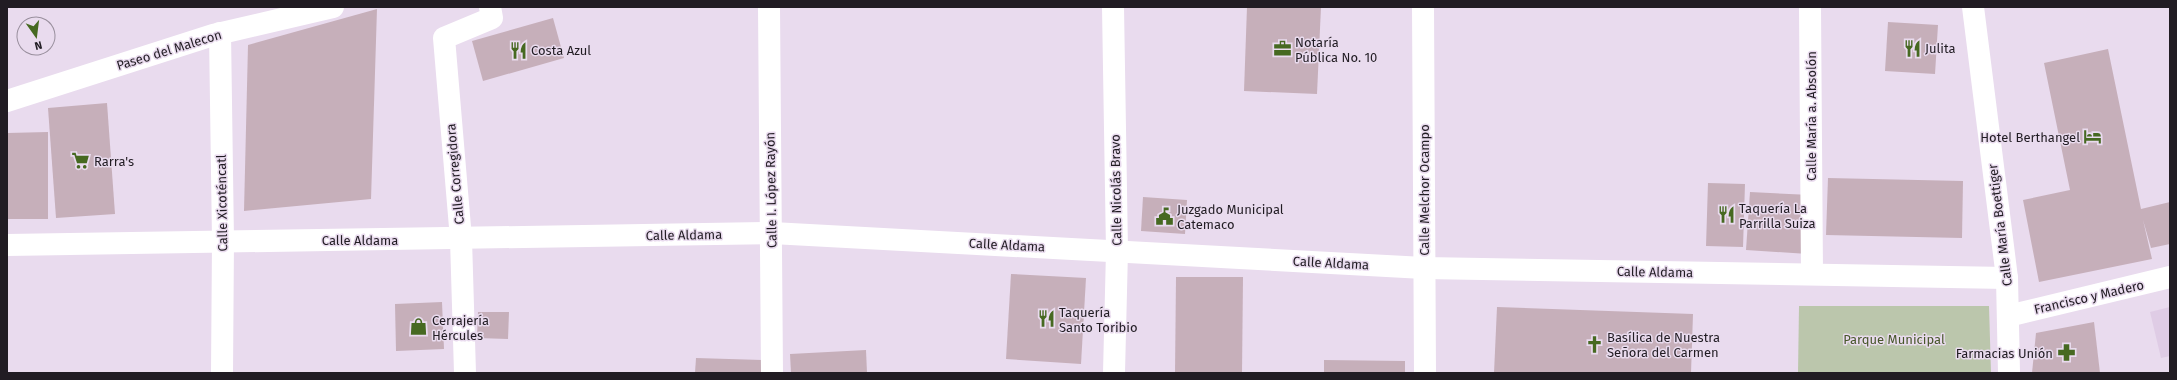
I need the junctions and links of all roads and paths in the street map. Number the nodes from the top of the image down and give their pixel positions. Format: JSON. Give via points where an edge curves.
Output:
{"nodes":[{"id":1,"x":333,"y":7,"type":"edge"},
{"id":2,"x":490,"y":7,"type":"edge"},
{"id":3,"x":769,"y":7,"type":"edge"},
{"id":4,"x":1113,"y":7,"type":"edge"},
{"id":5,"x":1423,"y":7,"type":"edge"},
{"id":6,"x":1810,"y":7,"type":"edge"},
{"id":7,"x":1973,"y":7,"type":"edge"},
{"id":8,"x":220,"y":33,"type":"junction"},
{"id":9,"x":7,"y":101,"type":"edge"},
{"id":10,"x":772,"y":233,"type":"junction"},
{"id":11,"x":461,"y":239,"type":"junction"},
{"id":12,"x":223,"y":241,"type":"junction"},
{"id":13,"x":7,"y":245,"type":"edge"},
{"id":14,"x":1117,"y":251,"type":"junction"},
{"id":15,"x":1424,"y":268,"type":"junction"},
{"id":16,"x":1812,"y":274,"type":"junction"},
{"id":17,"x":2170,"y":277,"type":"edge"},
{"id":18,"x":2007,"y":278,"type":"junction"},
{"id":19,"x":2008,"y":316,"type":"junction"},
{"id":20,"x":222,"y":373,"type":"edge"},
{"id":21,"x":465,"y":373,"type":"edge"},
{"id":22,"x":772,"y":373,"type":"edge"},
{"id":23,"x":1114,"y":373,"type":"edge"},
{"id":24,"x":1425,"y":373,"type":"edge"},
{"id":25,"x":2009,"y":373,"type":"edge"}],
"edges":[{"from":1,"to":8,"type":"street","name":"Paseo del Malecon"},
{"from":2,"to":11,"type":"street","name":"Calle Corregidora","via":[[492,18],[444,38]]},
{"from":3,"to":10,"type":"street","name":"Calle I. López Rayón"},
{"from":4,"to":14,"type":"street","name":"Calle Nicolás Bravo"},
{"from":5,"to":15,"type":"street","name":"Calle Melchor Ocampo"},
{"from":6,"to":16,"type":"street","name":"Calle María a. Absolón"},
{"from":7,"to":18,"type":"street","name":"Calle María Boettiger"},
{"from":8,"to":9,"type":"street","name":"Paseo del Malecon"},
{"from":8,"to":12,"type":"street","name":"Calle Xicoténcatl"},
{"from":10,"to":11,"type":"street","name":"Calle Aldama"},
{"from":10,"to":14,"type":"street","name":"Calle Aldama"},
{"from":10,"to":22,"type":"street","name":"Calle I. López Rayón"},
{"from":11,"to":12,"type":"street","name":"Calle Aldama"},
{"from":11,"to":21,"type":"street","name":"Calle Corregidora"},
{"from":12,"to":13,"type":"street","name":"Calle Aldama"},
{"from":12,"to":20,"type":"street","name":"Calle Xicoténcatl"},
{"from":14,"to":15,"type":"street","name":"Calle Aldama"},
{"from":14,"to":23,"type":"street","name":"Calle Nicolás Bravo"},
{"from":15,"to":16,"type":"street","name":"Calle Aldama"},
{"from":15,"to":24,"type":"street","name":"Calle Melchor Ocampo"},
{"from":16,"to":18,"type":"street","name":"Calle Aldama"},
{"from":17,"to":19,"type":"street","name":"Francisco y Madero"},
{"from":18,"to":19,"type":"street","name":"Calle María Boettiger"},
{"from":19,"to":25,"type":"street","name":"Calle María Boettiger"}]}
